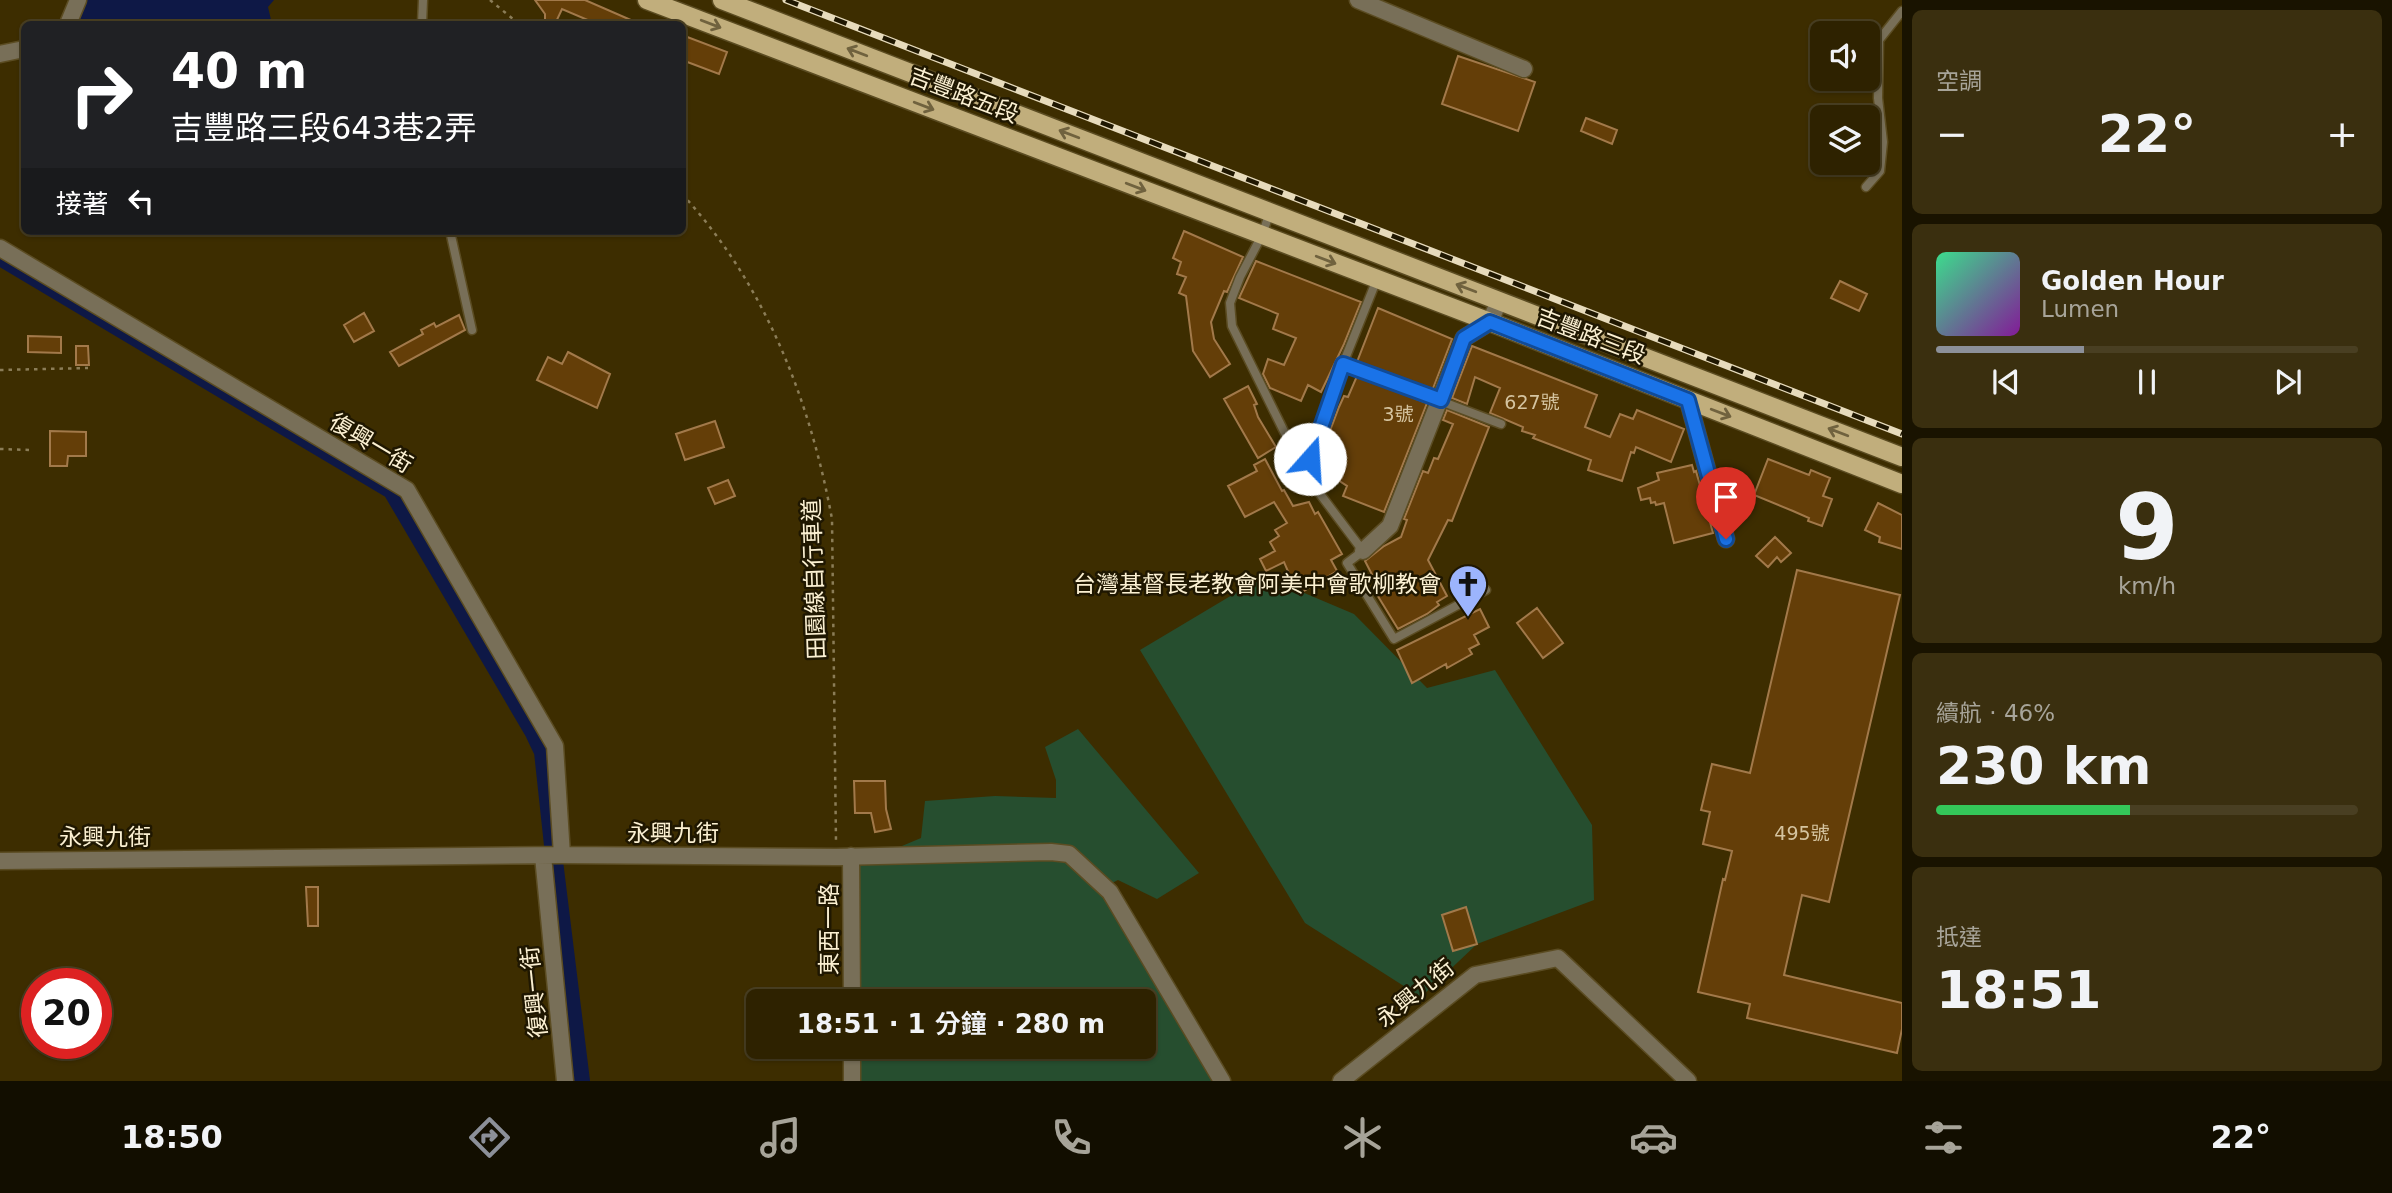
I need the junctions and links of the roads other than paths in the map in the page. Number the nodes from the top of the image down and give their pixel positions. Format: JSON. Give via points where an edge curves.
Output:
{"nodes":[{"id":1,"x":78,"y":0,"type":"edge"},
{"id":2,"x":423,"y":0,"type":"edge"},
{"id":3,"x":648,"y":0,"type":"edge"},
{"id":4,"x":722,"y":0,"type":"edge"},
{"id":5,"x":1358,"y":0,"type":"edge"},
{"id":6,"x":1902,"y":11,"type":"edge"},
{"id":7,"x":69,"y":21,"type":"edge"},
{"id":8,"x":422,"y":21,"type":"edge"},
{"id":9,"x":21,"y":50,"type":"edge"},
{"id":10,"x":0,"y":54,"type":"edge"},
{"id":11,"x":1524,"y":69,"type":"dead end"},
{"id":12,"x":1866,"y":187,"type":"dead end"},
{"id":13,"x":1270,"y":212,"type":"junction"},
{"id":14,"x":451,"y":235,"type":"edge"},
{"id":15,"x":1262,"y":235,"type":"junction"},
{"id":16,"x":0,"y":248,"type":"edge"},
{"id":17,"x":1377,"y":279,"type":"junction"},
{"id":18,"x":1499,"y":300,"type":"junction"},
{"id":19,"x":1490,"y":322,"type":"junction"},
{"id":20,"x":472,"y":330,"type":"dead end"},
{"id":21,"x":1343,"y":364,"type":"junction"},
{"id":22,"x":1441,"y":400,"type":"junction"},
{"id":23,"x":1688,"y":400,"type":"junction"},
{"id":24,"x":1501,"y":424,"type":"dead end"},
{"id":25,"x":1902,"y":457,"type":"edge"},
{"id":26,"x":1305,"y":474,"type":"junction"},
{"id":27,"x":1902,"y":484,"type":"edge"},
{"id":28,"x":1726,"y":539,"type":"dead end"},
{"id":29,"x":1363,"y":551,"type":"junction"},
{"id":30,"x":1486,"y":590,"type":"dead end"},
{"id":31,"x":562,"y":855,"type":"junction"},
{"id":32,"x":543,"y":856,"type":"junction"},
{"id":33,"x":843,"y":856,"type":"junction"},
{"id":34,"x":0,"y":861,"type":"edge"},
{"id":35,"x":851,"y":989,"type":"edge"},
{"id":36,"x":852,"y":1059,"type":"edge"},
{"id":37,"x":565,"y":1081,"type":"edge"},
{"id":38,"x":852,"y":1081,"type":"edge"},
{"id":39,"x":1223,"y":1081,"type":"edge"},
{"id":40,"x":1342,"y":1081,"type":"edge"},
{"id":41,"x":1688,"y":1081,"type":"edge"}],
"edges":[{"from":1,"to":7,"type":"street"},
{"from":2,"to":8,"type":"lane"},
{"from":3,"to":15,"type":"main road","name":"吉豐路五段","one_way":true},
{"from":13,"to":4,"type":"main road","name":"吉豐路五段","one_way":true},
{"from":5,"to":11,"type":"street"},
{"from":6,"to":12,"type":"lane","via":[[1879,40],[1883,142],[1880,171]]},
{"from":9,"to":10,"type":"street"},
{"from":13,"to":15,"type":"lane"},
{"from":18,"to":13,"type":"main road","name":"吉豐路三段","one_way":true},
{"from":14,"to":20,"type":"lane"},
{"from":15,"to":17,"type":"main road","name":"吉豐路三段","one_way":true},
{"from":15,"to":26,"type":"lane","via":[[1230,303],[1232,326]]},
{"from":16,"to":31,"type":"street","name":"復興一街","via":[[407,490],[555,746]]},
{"from":17,"to":19,"type":"main road","name":"吉豐路三段"},
{"from":17,"to":21,"type":"lane"},
{"from":18,"to":19,"type":"street"},
{"from":25,"to":18,"type":"main road","name":"吉豐路三段","one_way":true},
{"from":19,"to":22,"type":"street","via":[[1464,338]]},
{"from":19,"to":23,"type":"main road","name":"吉豐路三段"},
{"from":21,"to":22,"type":"lane"},
{"from":21,"to":26,"type":"lane"},
{"from":22,"to":24,"type":"lane"},
{"from":22,"to":29,"type":"street","via":[[1390,526]]},
{"from":23,"to":27,"type":"main road","name":"吉豐路三段","one_way":true},
{"from":23,"to":28,"type":"street"},
{"from":26,"to":29,"type":"lane"},
{"from":29,"to":30,"type":"lane","via":[[1347,563],[1394,639]]},
{"from":31,"to":32,"type":"street","name":"永興九街"},
{"from":31,"to":33,"type":"street","name":"永興九街"},
{"from":32,"to":34,"type":"street","name":"永興九街"},
{"from":32,"to":37,"type":"street","name":"復興一街"},
{"from":33,"to":35,"type":"street","name":"東西一路"},
{"from":33,"to":39,"type":"street","name":"永興九街","via":[[1069,854],[1110,892]]},
{"from":36,"to":38,"type":"street"},
{"from":40,"to":41,"type":"street","name":"永興九街","via":[[1475,975],[1558,958]]}]}
